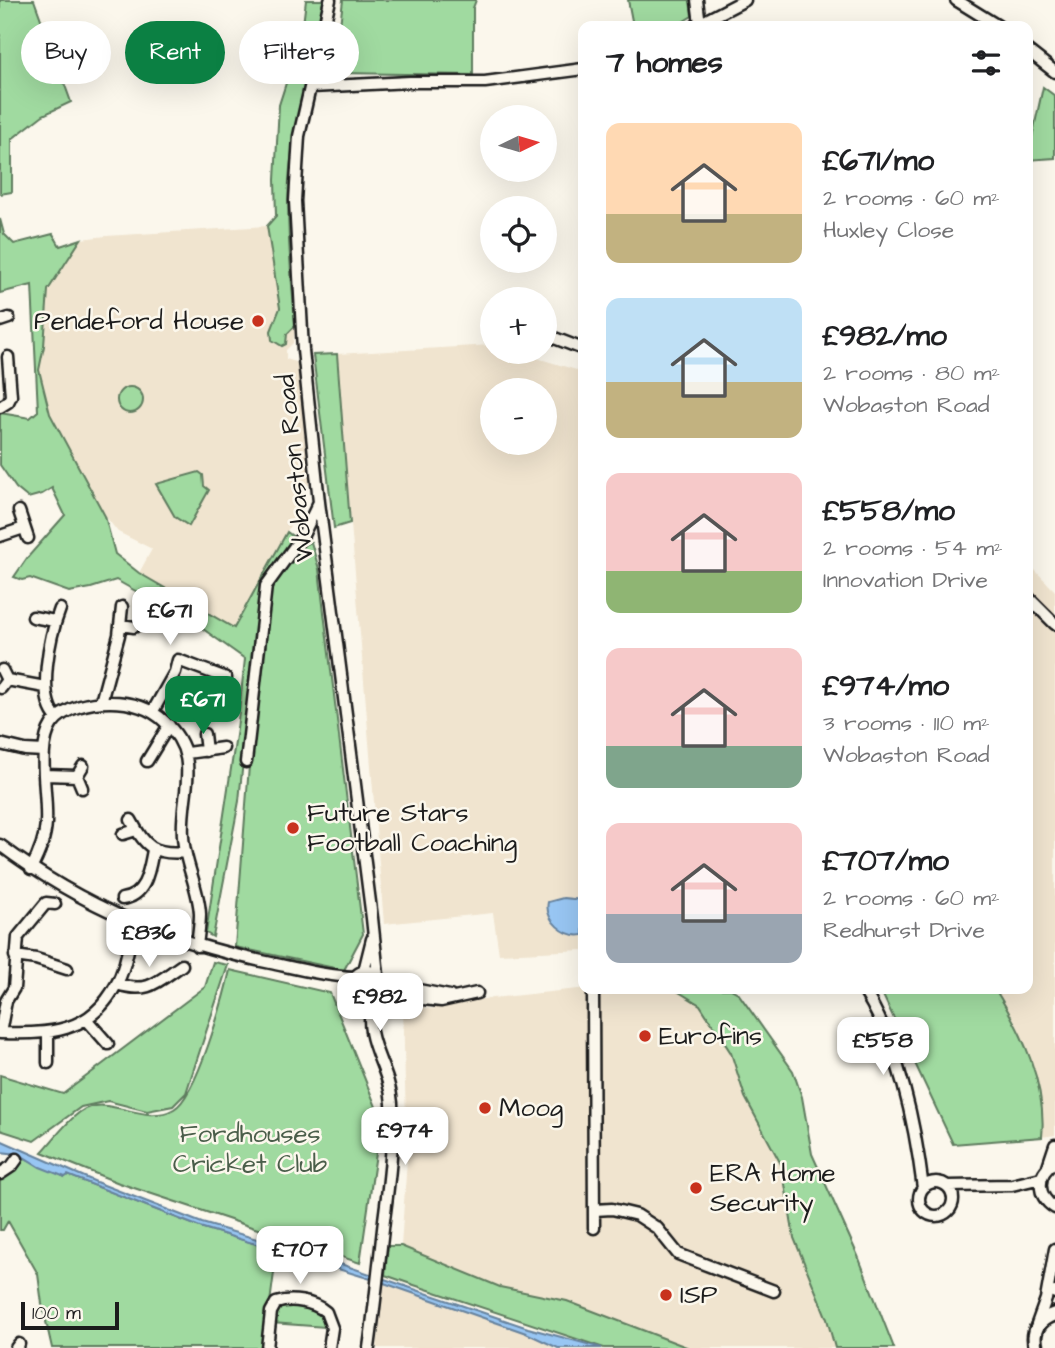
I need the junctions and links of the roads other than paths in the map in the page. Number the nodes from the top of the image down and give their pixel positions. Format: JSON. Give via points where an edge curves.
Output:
{"nodes":[{"id":1,"x":330,"y":0,"type":"edge"},
{"id":2,"x":697,"y":0,"type":"edge"},
{"id":3,"x":745,"y":0,"type":"edge"},
{"id":4,"x":956,"y":0,"type":"edge"},
{"id":5,"x":698,"y":21,"type":"edge"},
{"id":6,"x":706,"y":21,"type":"edge"},
{"id":7,"x":990,"y":21,"type":"edge"},
{"id":8,"x":1033,"y":55,"type":"edge"},
{"id":9,"x":578,"y":70,"type":"edge"},
{"id":10,"x":1055,"y":72,"type":"edge"},
{"id":11,"x":311,"y":87,"type":"junction"},
{"id":12,"x":557,"y":339,"type":"edge"},
{"id":13,"x":578,"y":347,"type":"edge"},
{"id":14,"x":8,"y":357,"type":"dead end"},
{"id":15,"x":4,"y":370,"type":"edge"},
{"id":16,"x":0,"y":407,"type":"edge"},
{"id":17,"x":319,"y":502,"type":"junction"},
{"id":18,"x":19,"y":511,"type":"dead end"},
{"id":19,"x":0,"y":536,"type":"edge"},
{"id":20,"x":1033,"y":602,"type":"edge"},
{"id":21,"x":122,"y":607,"type":"dead end"},
{"id":22,"x":60,"y":609,"type":"dead end"},
{"id":23,"x":33,"y":617,"type":"dead end"},
{"id":24,"x":55,"y":621,"type":"junction"},
{"id":25,"x":1055,"y":624,"type":"edge"},
{"id":26,"x":121,"y":625,"type":"junction"},
{"id":27,"x":135,"y":627,"type":"dead end"},
{"id":28,"x":226,"y":678,"type":"dead end"},
{"id":29,"x":3,"y":679,"type":"edge"},
{"id":30,"x":45,"y":687,"type":"junction"},
{"id":31,"x":101,"y":702,"type":"junction"},
{"id":32,"x":153,"y":711,"type":"junction"},
{"id":33,"x":57,"y":718,"type":"junction"},
{"id":34,"x":169,"y":725,"type":"junction"},
{"id":35,"x":204,"y":734,"type":"dead end"},
{"id":36,"x":0,"y":744,"type":"edge"},
{"id":37,"x":156,"y":744,"type":"junction"},
{"id":38,"x":223,"y":748,"type":"dead end"},
{"id":39,"x":44,"y":751,"type":"junction"},
{"id":40,"x":166,"y":751,"type":"dead end"},
{"id":41,"x":206,"y":751,"type":"junction"},
{"id":42,"x":187,"y":753,"type":"junction"},
{"id":43,"x":147,"y":761,"type":"dead end"},
{"id":44,"x":246,"y":762,"type":"dead end"},
{"id":45,"x":83,"y":766,"type":"dead end"},
{"id":46,"x":46,"y":775,"type":"junction"},
{"id":47,"x":77,"y":776,"type":"junction"},
{"id":48,"x":82,"y":788,"type":"dead end"},
{"id":49,"x":123,"y":834,"type":"dead end"},
{"id":50,"x":0,"y":845,"type":"edge"},
{"id":51,"x":153,"y":850,"type":"junction"},
{"id":52,"x":185,"y":852,"type":"junction"},
{"id":53,"x":31,"y":869,"type":"junction"},
{"id":54,"x":128,"y":901,"type":"dead end"},
{"id":55,"x":55,"y":904,"type":"dead end"},
{"id":56,"x":134,"y":923,"type":"junction"},
{"id":57,"x":374,"y":931,"type":"junction"},
{"id":58,"x":197,"y":946,"type":"junction"},
{"id":59,"x":15,"y":956,"type":"junction"},
{"id":60,"x":182,"y":965,"type":"dead end"},
{"id":61,"x":67,"y":969,"type":"dead end"},
{"id":62,"x":357,"y":979,"type":"junction"},
{"id":63,"x":380,"y":979,"type":"junction"},
{"id":64,"x":117,"y":984,"type":"junction"},
{"id":65,"x":477,"y":993,"type":"dead end"},
{"id":66,"x":593,"y":994,"type":"edge"},
{"id":67,"x":866,"y":994,"type":"edge"},
{"id":68,"x":459,"y":997,"type":"junction"},
{"id":69,"x":358,"y":998,"type":"junction"},
{"id":70,"x":376,"y":998,"type":"junction"},
{"id":71,"x":87,"y":1020,"type":"junction"},
{"id":72,"x":48,"y":1032,"type":"junction"},
{"id":73,"x":0,"y":1033,"type":"edge"},
{"id":74,"x":108,"y":1044,"type":"dead end"},
{"id":75,"x":48,"y":1063,"type":"dead end"},
{"id":76,"x":385,"y":1074,"type":"junction"},
{"id":77,"x":1055,"y":1145,"type":"edge"},
{"id":78,"x":919,"y":1158,"type":"junction"},
{"id":79,"x":17,"y":1159,"type":"dead end"},
{"id":80,"x":1052,"y":1164,"type":"edge"},
{"id":81,"x":0,"y":1174,"type":"edge"},
{"id":82,"x":1041,"y":1178,"type":"junction"},
{"id":83,"x":933,"y":1182,"type":"junction"},
{"id":84,"x":1012,"y":1185,"type":"junction"},
{"id":85,"x":947,"y":1186,"type":"junction"},
{"id":86,"x":975,"y":1186,"type":"junction"},
{"id":87,"x":923,"y":1188,"type":"junction"},
{"id":88,"x":1044,"y":1198,"type":"junction"},
{"id":89,"x":952,"y":1203,"type":"junction"},
{"id":90,"x":1055,"y":1208,"type":"edge"},
{"id":91,"x":594,"y":1210,"type":"junction"},
{"id":92,"x":594,"y":1227,"type":"dead end"},
{"id":93,"x":1055,"y":1249,"type":"edge"},
{"id":94,"x":774,"y":1291,"type":"dead end"},
{"id":95,"x":1055,"y":1314,"type":"edge"},
{"id":96,"x":1036,"y":1328,"type":"junction"},
{"id":97,"x":267,"y":1348,"type":"edge"},
{"id":98,"x":330,"y":1348,"type":"edge"},
{"id":99,"x":369,"y":1348,"type":"edge"},
{"id":100,"x":1036,"y":1348,"type":"edge"}],
"edges":[{"from":1,"to":11,"type":"street","name":"Wobaston Road"},
{"from":2,"to":5,"type":"street"},
{"from":3,"to":6,"type":"street"},
{"from":4,"to":7,"type":"street"},
{"from":8,"to":10,"type":"street"},
{"from":9,"to":11,"type":"street","via":[[485,82]]},
{"from":11,"to":17,"type":"street","name":"Wobaston Road","via":[[299,136],[295,201],[303,350]]},
{"from":12,"to":13,"type":"street"},
{"from":14,"to":15,"type":"street"},
{"from":15,"to":16,"type":"street","via":[[11,396]]},
{"from":17,"to":44,"type":"street","via":[[303,535],[266,586]]},
{"from":17,"to":57,"type":"street","name":"Wobaston Road"},
{"from":18,"to":19,"type":"street","via":[[26,533]]},
{"from":20,"to":25,"type":"street"},
{"from":21,"to":26,"type":"street"},
{"from":22,"to":24,"type":"street"},
{"from":23,"to":24,"type":"street"},
{"from":24,"to":30,"type":"street"},
{"from":26,"to":27,"type":"street"},
{"from":26,"to":31,"type":"street"},
{"from":28,"to":32,"type":"street","via":[[178,656],[175,672]]},
{"from":29,"to":30,"type":"street"},
{"from":30,"to":33,"type":"street"},
{"from":31,"to":32,"type":"street"},
{"from":31,"to":33,"type":"street"},
{"from":32,"to":34,"type":"street"},
{"from":33,"to":39,"type":"street"},
{"from":34,"to":37,"type":"street"},
{"from":34,"to":42,"type":"street"},
{"from":35,"to":41,"type":"street"},
{"from":36,"to":39,"type":"street"},
{"from":37,"to":40,"type":"street"},
{"from":37,"to":43,"type":"street"},
{"from":38,"to":41,"type":"street"},
{"from":39,"to":46,"type":"street"},
{"from":41,"to":42,"type":"street"},
{"from":42,"to":52,"type":"street"},
{"from":45,"to":47,"type":"street"},
{"from":46,"to":47,"type":"street"},
{"from":46,"to":53,"type":"street","via":[[46,824]]},
{"from":47,"to":48,"type":"street"},
{"from":49,"to":51,"type":"street","via":[[134,825]]},
{"from":50,"to":53,"type":"street"},
{"from":51,"to":52,"type":"street"},
{"from":51,"to":54,"type":"street","via":[[143,886]]},
{"from":52,"to":58,"type":"street","via":[[200,913]]},
{"from":53,"to":56,"type":"street"},
{"from":55,"to":59,"type":"street","via":[[46,903],[20,933]]},
{"from":56,"to":58,"type":"street"},
{"from":56,"to":64,"type":"street"},
{"from":57,"to":62,"type":"street","name":"Wobaston Road"},
{"from":57,"to":63,"type":"street","name":"Wobaston Road"},
{"from":58,"to":62,"type":"street"},
{"from":59,"to":61,"type":"street"},
{"from":59,"to":73,"type":"street","via":[[14,988],[6,1001]]},
{"from":60,"to":64,"type":"street","via":[[148,988]]},
{"from":62,"to":63,"type":"street"},
{"from":62,"to":69,"type":"street"},
{"from":63,"to":68,"type":"street"},
{"from":63,"to":70,"type":"street","name":"Wobaston Road"},
{"from":64,"to":71,"type":"street"},
{"from":65,"to":68,"type":"street"},
{"from":66,"to":91,"type":"street"},
{"from":67,"to":78,"type":"street","via":[[890,1048]]},
{"from":68,"to":70,"type":"street","via":[[441,1001],[389,995]]},
{"from":69,"to":70,"type":"street"},
{"from":69,"to":76,"type":"street","via":[[365,1039]]},
{"from":70,"to":76,"type":"street","via":[[368,1017]]},
{"from":71,"to":72,"type":"street"},
{"from":71,"to":74,"type":"street"},
{"from":72,"to":73,"type":"street"},
{"from":72,"to":75,"type":"street"},
{"from":76,"to":99,"type":"street","via":[[392,1101],[391,1144]]},
{"from":77,"to":80,"type":"street"},
{"from":78,"to":83,"type":"street"},
{"from":78,"to":87,"type":"street"},
{"from":79,"to":81,"type":"street"},
{"from":80,"to":82,"type":"street"},
{"from":82,"to":84,"type":"street"},
{"from":82,"to":88,"type":"street"},
{"from":83,"to":85,"type":"street"},
{"from":83,"to":87,"type":"street"},
{"from":84,"to":86,"type":"street"},
{"from":84,"to":88,"type":"street"},
{"from":85,"to":86,"type":"street"},
{"from":85,"to":89,"type":"street"},
{"from":86,"to":89,"type":"street"},
{"from":87,"to":89,"type":"street","via":[[919,1199],[927,1213],[942,1214]]},
{"from":88,"to":90,"type":"street"},
{"from":91,"to":92,"type":"street"},
{"from":91,"to":94,"type":"street","via":[[637,1214],[657,1228],[678,1254]]},
{"from":93,"to":96,"type":"street"},
{"from":95,"to":96,"type":"main road"},
{"from":96,"to":100,"type":"main road"},
{"from":97,"to":98,"type":"street","via":[[271,1312],[276,1303],[286,1300],[326,1312],[332,1328]]}]}
